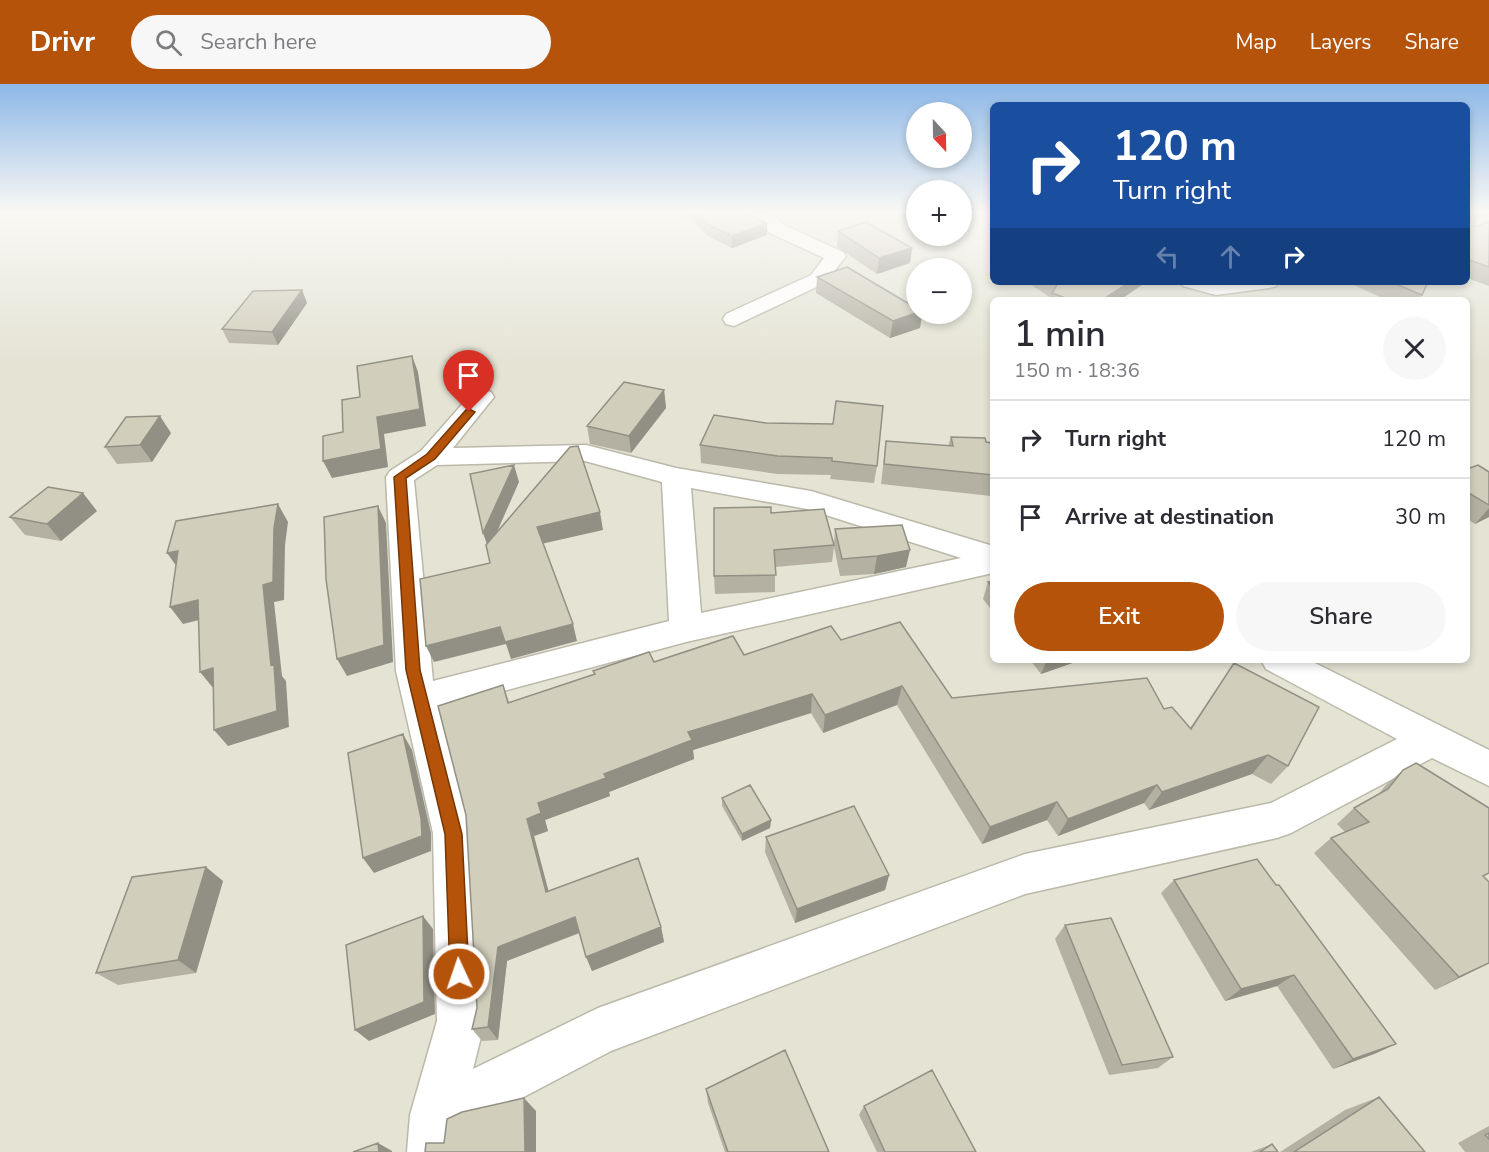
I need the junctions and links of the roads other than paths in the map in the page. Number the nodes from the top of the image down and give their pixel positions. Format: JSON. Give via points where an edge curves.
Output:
{"nodes":[{"id":1,"x":831,"y":263,"type":"edge"},
{"id":2,"x":1201,"y":285,"type":"edge"},
{"id":3,"x":1246,"y":285,"type":"edge"},
{"id":4,"x":734,"y":319,"type":"dead end"},
{"id":5,"x":482,"y":397,"type":"dead end"},
{"id":6,"x":431,"y":457,"type":"junction"},
{"id":7,"x":676,"y":477,"type":"junction"},
{"id":8,"x":990,"y":556,"type":"edge"},
{"id":9,"x":990,"y":563,"type":"edge"},
{"id":10,"x":686,"y":629,"type":"junction"},
{"id":11,"x":1284,"y":663,"type":"edge"},
{"id":12,"x":420,"y":699,"type":"junction"},
{"id":13,"x":1432,"y":739,"type":"junction"},
{"id":14,"x":1489,"y":769,"type":"edge"},
{"id":15,"x":435,"y":1133,"type":"edge"}],
"edges":[{"from":1,"to":4,"type":"street","via":[[818,279]]},
{"from":2,"to":3,"type":"street","via":[[1216,289]]},
{"from":5,"to":6,"type":"street"},
{"from":6,"to":7,"type":"street","via":[[586,453]]},
{"from":6,"to":12,"type":"street","via":[[400,477],[413,670]]},
{"from":7,"to":8,"type":"street","via":[[811,500]]},
{"from":7,"to":10,"type":"street"},
{"from":9,"to":10,"type":"street"},
{"from":10,"to":12,"type":"street"},
{"from":11,"to":13,"type":"street"},
{"from":12,"to":15,"type":"street","via":[[453,834],[461,1009]]},
{"from":13,"to":14,"type":"street"},
{"from":13,"to":15,"type":"street","via":[[1277,820],[1025,874],[598,1032]]}]}
